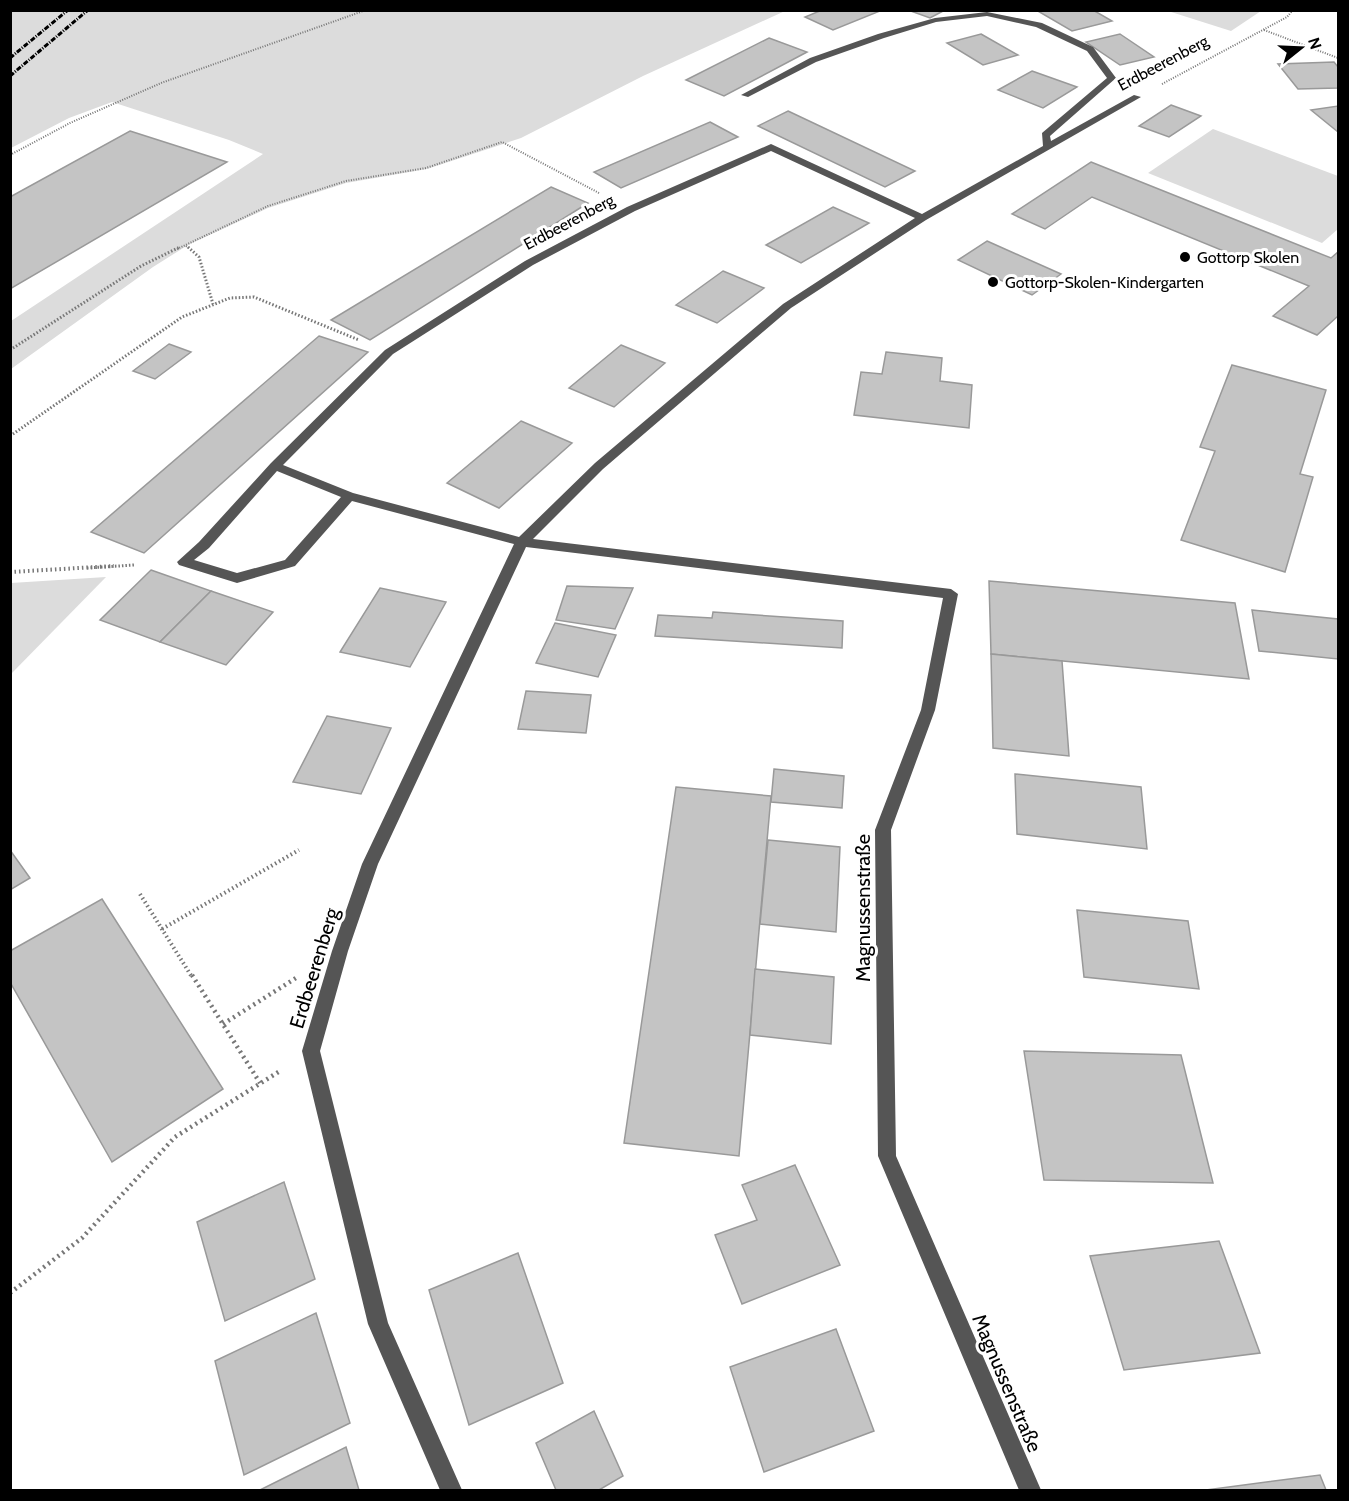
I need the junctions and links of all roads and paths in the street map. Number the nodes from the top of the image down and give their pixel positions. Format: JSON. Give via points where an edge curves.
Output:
{"nodes":[{"id":1,"x":366,"y":10,"type":"edge"},
{"id":2,"x":1293,"y":10,"type":"edge"},
{"id":3,"x":1263,"y":30,"type":"junction"},
{"id":4,"x":1338,"y":58,"type":"edge"},
{"id":5,"x":745,"y":95,"type":"dead end"},
{"id":6,"x":1137,"y":97,"type":"joint"},
{"id":7,"x":1048,"y":147,"type":"junction"},
{"id":8,"x":10,"y":154,"type":"edge"},
{"id":9,"x":571,"y":179,"type":"dead end"},
{"id":10,"x":922,"y":218,"type":"junction"},
{"id":11,"x":186,"y":246,"type":"junction"},
{"id":12,"x":213,"y":304,"type":"junction"},
{"id":13,"x":10,"y":350,"type":"edge"},
{"id":14,"x":389,"y":352,"type":"junction"},
{"id":15,"x":10,"y":436,"type":"edge"},
{"id":16,"x":275,"y":466,"type":"junction"},
{"id":17,"x":349,"y":496,"type":"junction"},
{"id":18,"x":522,"y":542,"type":"junction"},
{"id":19,"x":134,"y":565,"type":"dead end"},
{"id":20,"x":10,"y":572,"type":"edge"},
{"id":21,"x":299,"y":850,"type":"dead end"},
{"id":22,"x":140,"y":894,"type":"dead end"},
{"id":23,"x":162,"y":929,"type":"junction"},
{"id":24,"x":340,"y":951,"type":"junction"},
{"id":25,"x":223,"y":1024,"type":"junction"},
{"id":26,"x":311,"y":1051,"type":"junction"},
{"id":27,"x":260,"y":1083,"type":"junction"},
{"id":28,"x":10,"y":1293,"type":"edge"},
{"id":29,"x":451,"y":1491,"type":"edge"},
{"id":30,"x":1030,"y":1491,"type":"edge"}],
"edges":[{"from":1,"to":8,"type":"path","via":[[161,83]]},
{"from":2,"to":3,"type":"path","name":"Erdbeerenberg"},
{"from":3,"to":4,"type":"path"},
{"from":3,"to":6,"type":"path","name":"Erdbeerenberg"},
{"from":5,"to":7,"type":"street","name":"Erdbeerenberg","via":[[813,60],[881,36],[935,20],[987,14],[1039,26],[1090,49],[1112,78],[1045,135]]},
{"from":6,"to":7,"type":"street","name":"Erdbeerenberg"},
{"from":7,"to":10,"type":"street","name":"Erdbeerenberg"},
{"from":9,"to":11,"type":"path","via":[[502,142],[426,168],[346,181],[268,206]]},
{"from":10,"to":14,"type":"street","name":"Erdbeerenberg","via":[[771,147],[631,209],[529,263]]},
{"from":10,"to":18,"type":"street","name":"Erdbeerenberg","via":[[787,306],[599,466]]},
{"from":11,"to":12,"type":"path","via":[[199,257]]},
{"from":11,"to":13,"type":"path","via":[[141,266]]},
{"from":12,"to":14,"type":"path","via":[[230,298],[254,297]]},
{"from":12,"to":15,"type":"path","via":[[182,317]]},
{"from":14,"to":16,"type":"street","name":"Erdbeerenberg"},
{"from":16,"to":17,"type":"street"},
{"from":16,"to":17,"type":"street","name":"Erdbeerenberg","via":[[184,562],[237,578],[290,563]]},
{"from":17,"to":18,"type":"street"},
{"from":18,"to":24,"type":"street","name":"Erdbeerenberg","via":[[370,864]]},
{"from":18,"to":30,"type":"street","name":"Magnussenstraße","via":[[951,594],[928,710],[883,830],[887,1156]]},
{"from":19,"to":20,"type":"path"},
{"from":21,"to":23,"type":"path"},
{"from":22,"to":23,"type":"path"},
{"from":23,"to":25,"type":"path"},
{"from":24,"to":25,"type":"path"},
{"from":24,"to":26,"type":"street","name":"Erdbeerenberg"},
{"from":25,"to":27,"type":"path"},
{"from":26,"to":27,"type":"path"},
{"from":26,"to":29,"type":"street","name":"Erdbeerenberg","via":[[378,1324]]},
{"from":27,"to":28,"type":"path","via":[[175,1137],[82,1238]]}]}
